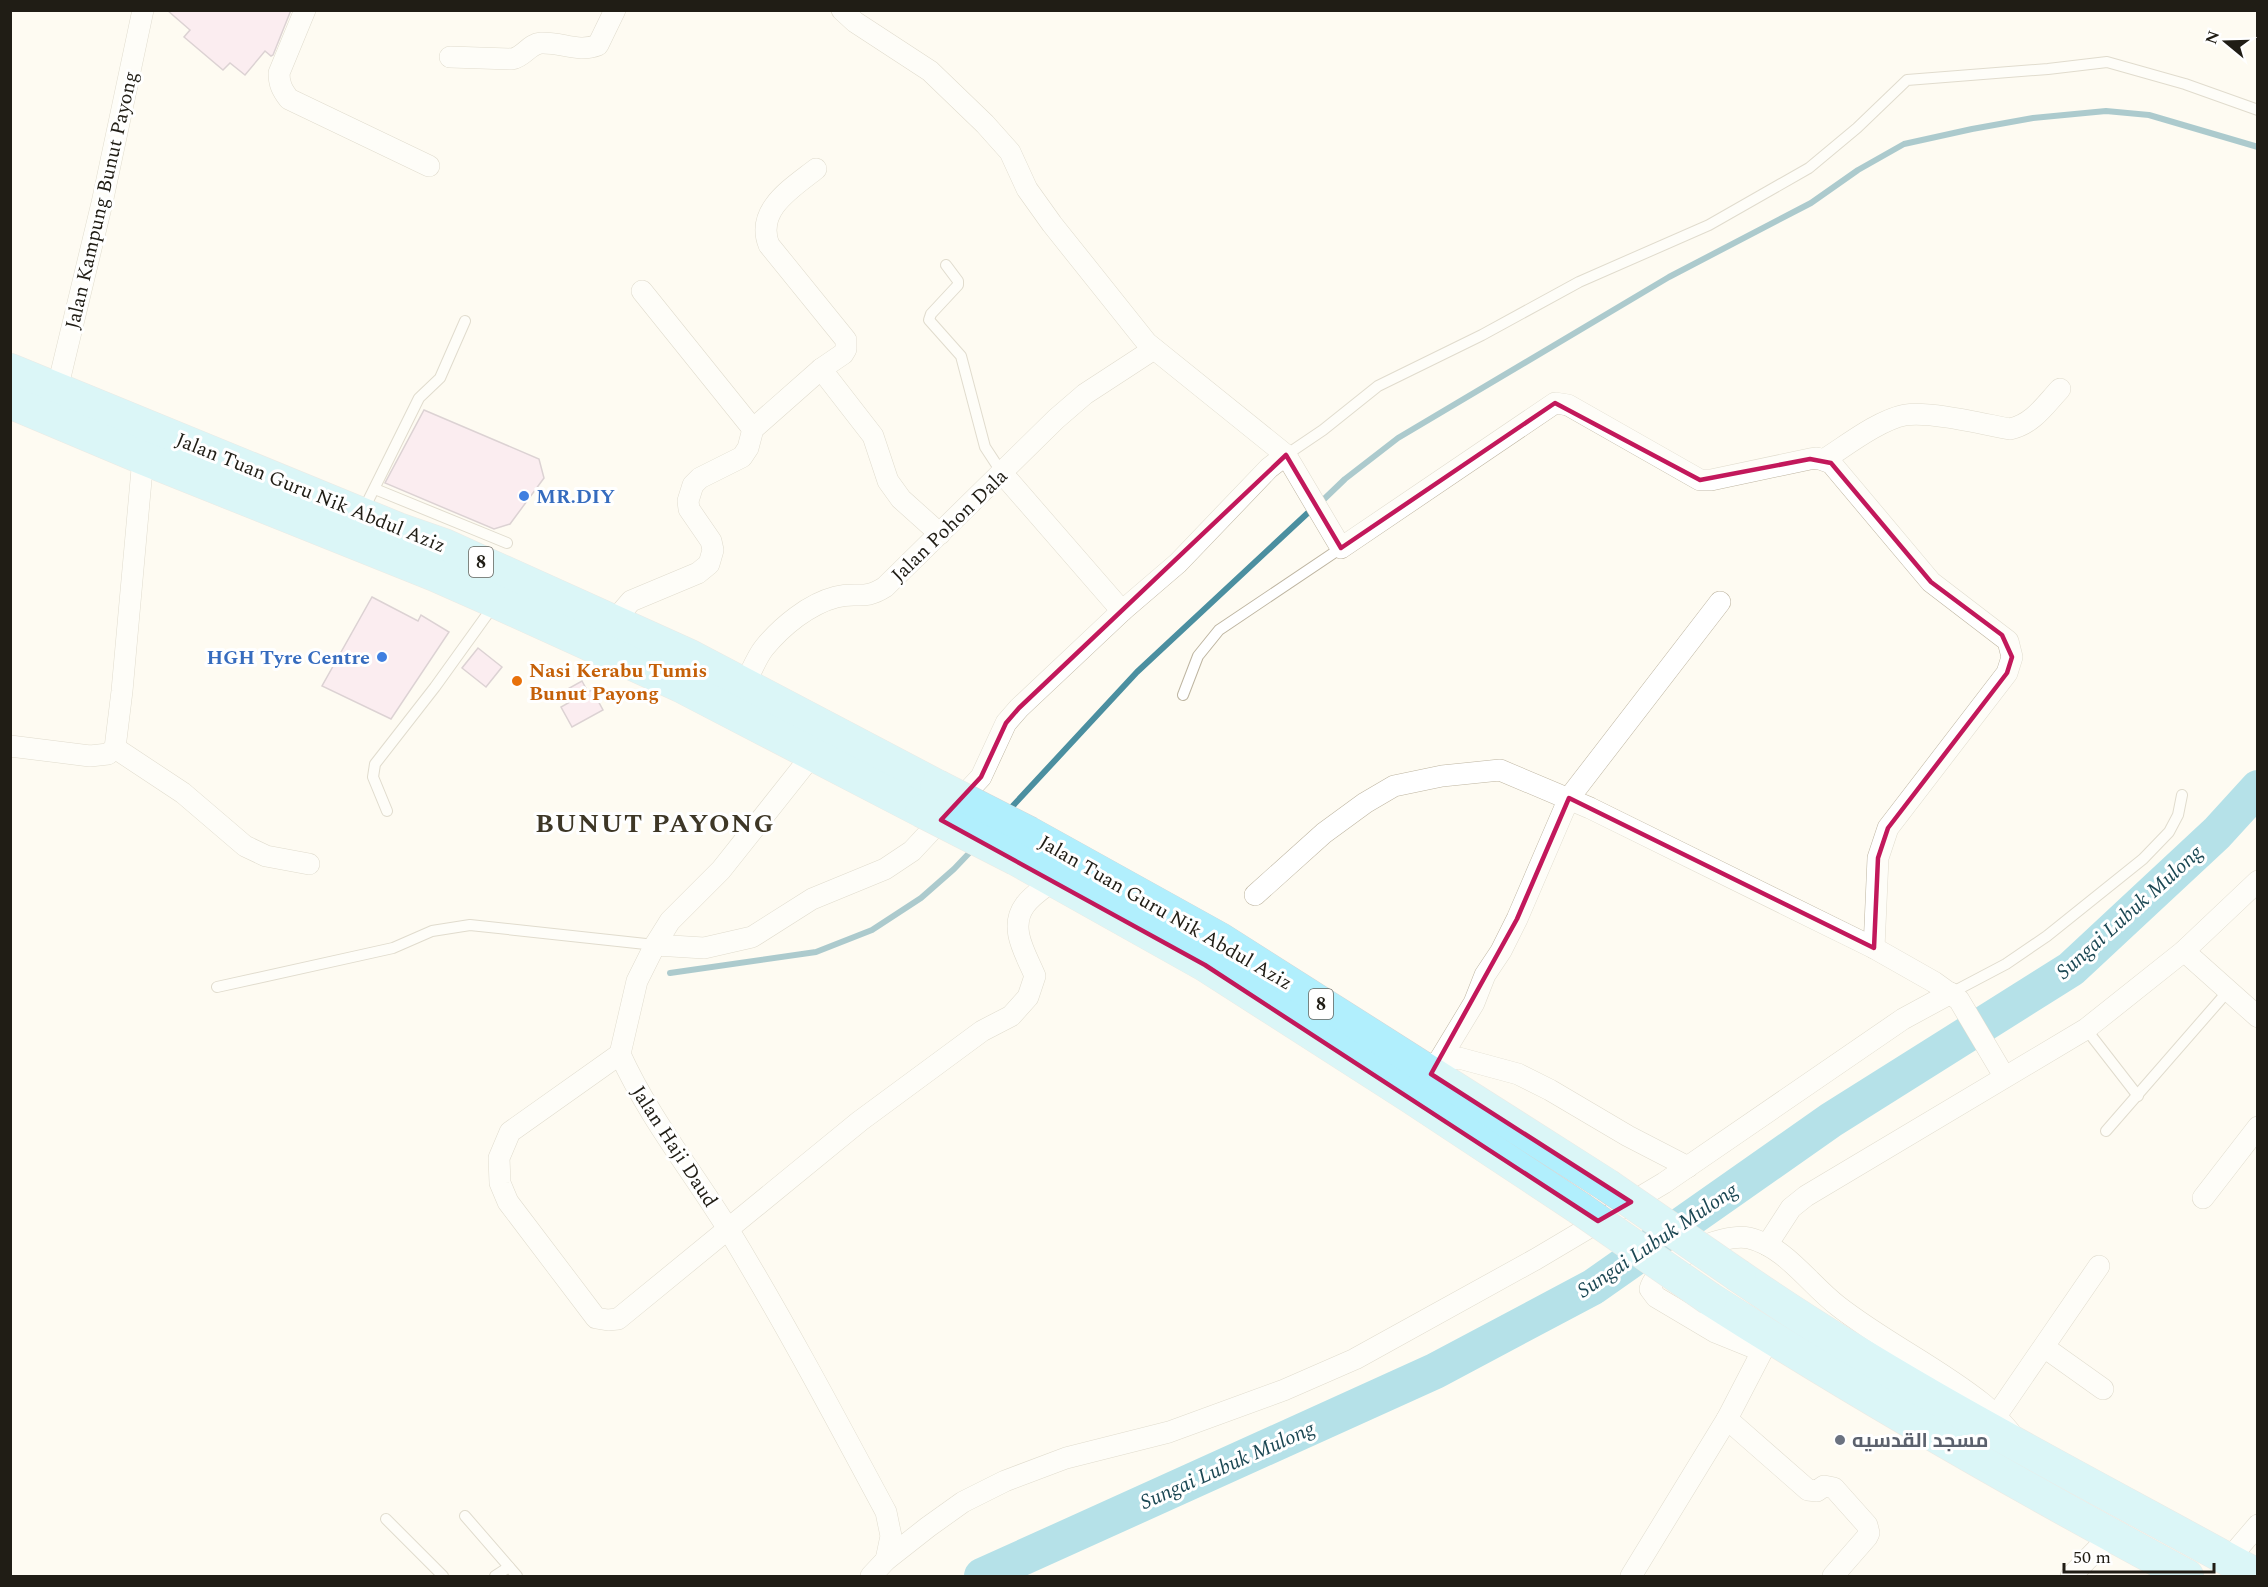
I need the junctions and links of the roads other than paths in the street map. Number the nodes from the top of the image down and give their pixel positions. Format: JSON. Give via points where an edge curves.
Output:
{"nodes":[{"id":1,"x":143,"y":10,"type":"edge"},
{"id":2,"x":305,"y":10,"type":"edge"},
{"id":3,"x":615,"y":10,"type":"edge"},
{"id":4,"x":842,"y":10,"type":"edge"},
{"id":5,"x":450,"y":57,"type":"dead end"},
{"id":6,"x":2258,"y":110,"type":"edge"},
{"id":7,"x":429,"y":166,"type":"dead end"},
{"id":8,"x":816,"y":169,"type":"dead end"},
{"id":9,"x":946,"y":265,"type":"dead end"},
{"id":10,"x":642,"y":291,"type":"dead end"},
{"id":11,"x":465,"y":321,"type":"dead end"},
{"id":12,"x":1154,"y":349,"type":"junction"},
{"id":13,"x":821,"y":369,"type":"junction"},
{"id":14,"x":10,"y":370,"type":"edge"},
{"id":15,"x":2060,"y":388,"type":"dead end"},
{"id":16,"x":57,"y":390,"type":"junction"},
{"id":17,"x":10,"y":402,"type":"edge"},
{"id":18,"x":753,"y":429,"type":"junction"},
{"id":19,"x":1286,"y":455,"type":"junction"},
{"id":20,"x":144,"y":459,"type":"junction"},
{"id":21,"x":1824,"y":459,"type":"junction"},
{"id":22,"x":1002,"y":472,"type":"junction"},
{"id":23,"x":368,"y":501,"type":"junction"},
{"id":24,"x":398,"y":529,"type":"junction"},
{"id":25,"x":940,"y":534,"type":"junction"},
{"id":26,"x":507,"y":543,"type":"dead end"},
{"id":27,"x":1341,"y":548,"type":"junction"},
{"id":28,"x":416,"y":568,"type":"junction"},
{"id":29,"x":496,"y":602,"type":"junction"},
{"id":30,"x":1720,"y":602,"type":"dead end"},
{"id":31,"x":1122,"y":611,"type":"junction"},
{"id":32,"x":613,"y":622,"type":"junction"},
{"id":33,"x":744,"y":685,"type":"junction"},
{"id":34,"x":1183,"y":695,"type":"dead end"},
{"id":35,"x":10,"y":746,"type":"edge"},
{"id":36,"x":115,"y":748,"type":"junction"},
{"id":37,"x":813,"y":754,"type":"junction"},
{"id":38,"x":2182,"y":795,"type":"dead end"},
{"id":39,"x":1569,"y":798,"type":"junction"},
{"id":40,"x":930,"y":799,"type":"junction"},
{"id":41,"x":387,"y":812,"type":"dead end"},
{"id":42,"x":1023,"y":846,"type":"junction"},
{"id":43,"x":309,"y":864,"type":"dead end"},
{"id":44,"x":1054,"y":880,"type":"junction"},
{"id":45,"x":2258,"y":881,"type":"edge"},
{"id":46,"x":1255,"y":895,"type":"dead end"},
{"id":47,"x":655,"y":945,"type":"junction"},
{"id":48,"x":1874,"y":948,"type":"junction"},
{"id":49,"x":2184,"y":951,"type":"junction"},
{"id":50,"x":217,"y":987,"type":"dead end"},
{"id":51,"x":2228,"y":991,"type":"junction"},
{"id":52,"x":1955,"y":996,"type":"junction"},
{"id":53,"x":2258,"y":1017,"type":"edge"},
{"id":54,"x":2086,"y":1029,"type":"junction"},
{"id":55,"x":620,"y":1054,"type":"junction"},
{"id":56,"x":1435,"y":1068,"type":"junction"},
{"id":57,"x":2000,"y":1068,"type":"junction"},
{"id":58,"x":2138,"y":1096,"type":"junction"},
{"id":59,"x":2258,"y":1127,"type":"edge"},
{"id":60,"x":2106,"y":1131,"type":"dead end"},
{"id":61,"x":1688,"y":1167,"type":"junction"},
{"id":62,"x":2203,"y":1198,"type":"dead end"},
{"id":63,"x":727,"y":1229,"type":"junction"},
{"id":64,"x":1767,"y":1245,"type":"junction"},
{"id":65,"x":2099,"y":1266,"type":"dead end"},
{"id":66,"x":1766,"y":1344,"type":"junction"},
{"id":67,"x":2044,"y":1347,"type":"junction"},
{"id":68,"x":2103,"y":1389,"type":"dead end"},
{"id":69,"x":1996,"y":1416,"type":"junction"},
{"id":70,"x":1727,"y":1419,"type":"junction"},
{"id":71,"x":2026,"y":1449,"type":"junction"},
{"id":72,"x":465,"y":1516,"type":"dead end"},
{"id":73,"x":386,"y":1519,"type":"dead end"},
{"id":74,"x":2258,"y":1525,"type":"edge"},
{"id":75,"x":2111,"y":1535,"type":"junction"},
{"id":76,"x":886,"y":1560,"type":"junction"},
{"id":77,"x":2228,"y":1560,"type":"junction"},
{"id":78,"x":508,"y":1567,"type":"junction"},
{"id":79,"x":443,"y":1576,"type":"edge"},
{"id":80,"x":495,"y":1576,"type":"edge"},
{"id":81,"x":517,"y":1576,"type":"edge"},
{"id":82,"x":872,"y":1576,"type":"edge"},
{"id":83,"x":1631,"y":1576,"type":"edge"},
{"id":84,"x":1833,"y":1576,"type":"edge"},
{"id":85,"x":2071,"y":1576,"type":"edge"},
{"id":86,"x":2187,"y":1576,"type":"edge"},
{"id":87,"x":2258,"y":1576,"type":"edge"}],
"edges":[{"from":1,"to":16,"type":"street","name":"Jalan Kampung Bunut Payong"},
{"from":2,"to":7,"type":"street","via":[[279,73],[283,92],[290,99]]},
{"from":3,"to":5,"type":"street","via":[[598,45],[587,50],[539,43],[519,58]]},
{"from":4,"to":12,"type":"street","via":[[930,71],[985,124],[1010,152],[1027,189],[1052,224]]},
{"from":6,"to":19,"type":"lane","via":[[2107,62],[1907,80],[1809,168],[1709,225],[1580,282],[1378,386]]},
{"from":8,"to":13,"type":"street","via":[[781,197],[766,223],[765,234],[769,245],[846,340],[843,354]]},
{"from":9,"to":22,"type":"lane","via":[[958,285],[929,320],[961,356],[985,447]]},
{"from":10,"to":18,"type":"street"},
{"from":11,"to":23,"type":"lane","via":[[440,378],[419,398]]},
{"from":12,"to":19,"type":"street"},
{"from":12,"to":22,"type":"street","name":"Jalan Pohon Dala","via":[[1085,394]]},
{"from":13,"to":18,"type":"street"},
{"from":13,"to":25,"type":"street","via":[[873,436],[888,481],[901,499]]},
{"from":14,"to":16,"type":"main road","name":"Jalan Tuan Guru Nik Abdul Aziz","number":"8"},
{"from":15,"to":21,"type":"street","via":[[2031,421],[2019,427],[1904,415],[1885,422]]},
{"from":16,"to":23,"type":"main road","name":"Jalan Tuan Guru Nik Abdul Aziz","number":"8"},
{"from":17,"to":20,"type":"main road","name":"Jalan Tuan Guru Nik Abdul Aziz","number":"8"},
{"from":18,"to":32,"type":"street","via":[[742,457],[700,478],[690,493],[689,509],[711,541],[709,564],[698,573],[631,601]]},
{"from":19,"to":27,"type":"street"},
{"from":19,"to":31,"type":"street","via":[[1178,563]]},
{"from":20,"to":28,"type":"main road","name":"Jalan Tuan Guru Nik Abdul Aziz","number":"8"},
{"from":20,"to":36,"type":"street"},
{"from":21,"to":27,"type":"street","via":[[1700,480],[1568,405],[1556,403]]},
{"from":21,"to":48,"type":"street","via":[[1836,468],[1930,582],[2008,641],[2012,657],[2007,673],[1895,817],[1885,836],[1878,858]]},
{"from":22,"to":25,"type":"street","name":"Jalan Pohon Dala"},
{"from":22,"to":31,"type":"street"},
{"from":23,"to":24,"type":"main road","name":"Jalan Tuan Guru Nik Abdul Aziz","number":"8"},
{"from":23,"to":26,"type":"lane"},
{"from":24,"to":28,"type":"main road","via":[[417,545],[420,557]]},
{"from":24,"to":32,"type":"main road","name":"Jalan Tuan Guru Nik Abdul Aziz","number":"8","via":[[444,545]]},
{"from":25,"to":33,"type":"street","name":"Jalan Pohon Dala","via":[[872,596],[833,598],[811,607],[781,630],[763,649]]},
{"from":27,"to":34,"type":"lane","via":[[1219,630],[1198,656]]},
{"from":28,"to":29,"type":"main road","name":"Jalan Tuan Guru Nik Abdul Aziz","number":"8"},
{"from":29,"to":37,"type":"main road","name":"Jalan Tuan Guru Nik Abdul Aziz","number":"8","via":[[681,686]]},
{"from":29,"to":41,"type":"lane","via":[[375,764],[373,777]]},
{"from":30,"to":39,"type":"street"},
{"from":31,"to":47,"type":"street","via":[[1006,723],[981,777],[912,851],[885,869],[812,899],[752,937],[704,948]]},
{"from":32,"to":33,"type":"main road","name":"Jalan Tuan Guru Nik Abdul Aziz","number":"8"},
{"from":33,"to":40,"type":"main road","name":"Jalan Tuan Guru Nik Abdul Aziz","number":"8"},
{"from":35,"to":36,"type":"street","via":[[90,756],[108,754]]},
{"from":36,"to":43,"type":"street","via":[[183,793],[245,846],[266,856]]},
{"from":37,"to":40,"type":"main road","name":"Jalan Tuan Guru Nik Abdul Aziz","number":"8"},
{"from":37,"to":47,"type":"street","via":[[721,870],[670,921]]},
{"from":38,"to":52,"type":"lane","via":[[2169,832],[2143,859],[2047,936]]},
{"from":39,"to":46,"type":"street","via":[[1500,770],[1394,786],[1324,833]]},
{"from":39,"to":48,"type":"street"},
{"from":39,"to":56,"type":"street","via":[[1517,919]]},
{"from":40,"to":42,"type":"main road","name":"Jalan Tuan Guru Nik Abdul Aziz","number":"8","bridge":true},
{"from":42,"to":44,"type":"main road","name":"Jalan Tuan Guru Nik Abdul Aziz","number":"8"},
{"from":42,"to":56,"type":"main road","name":"Jalan Tuan Guru Nik Abdul Aziz","number":"8","via":[[1220,939]]},
{"from":44,"to":63,"type":"street","via":[[1025,905],[1017,923],[1018,937],[1035,976],[1028,997],[1011,1016],[982,1031],[860,1121]]},
{"from":44,"to":66,"type":"main road","name":"Jalan Tuan Guru Nik Abdul Aziz","number":"8","bridge":true,"via":[[1205,965],[1411,1097],[1710,1299]]},
{"from":45,"to":49,"type":"street"},
{"from":47,"to":50,"type":"lane","via":[[470,925],[432,932],[393,948]]},
{"from":47,"to":55,"type":"street","via":[[637,981]]},
{"from":48,"to":52,"type":"street"},
{"from":49,"to":51,"type":"street"},
{"from":49,"to":54,"type":"street"},
{"from":51,"to":53,"type":"street"},
{"from":51,"to":58,"type":"lane"},
{"from":52,"to":57,"type":"street"},
{"from":52,"to":61,"type":"street","via":[[1903,1019]]},
{"from":54,"to":57,"type":"street"},
{"from":54,"to":58,"type":"lane"},
{"from":55,"to":63,"type":"street","name":"Jalan Haji Daud","via":[[646,1104]]},
{"from":55,"to":63,"type":"street","via":[[510,1132],[499,1158],[500,1183],[508,1202],[596,1318],[608,1320],[618,1319]]},
{"from":56,"to":61,"type":"street","via":[[1459,1058],[1518,1074]]},
{"from":56,"to":71,"type":"main road","name":"Jalan Tuan Guru Nik Abdul Aziz","number":"8","bridge":true,"via":[[1843,1345]]},
{"from":57,"to":64,"type":"street","via":[[1806,1196],[1779,1223]]},
{"from":58,"to":60,"type":"lane"},
{"from":59,"to":62,"type":"street"},
{"from":61,"to":76,"type":"street","via":[[1536,1259],[1355,1359],[1284,1390],[1168,1432],[1066,1458],[1005,1482],[963,1502]]},
{"from":63,"to":76,"type":"street","name":"Jalan Haji Daud","via":[[803,1357],[886,1512],[891,1536]]},
{"from":64,"to":66,"type":"street","via":[[1747,1237],[1706,1243],[1679,1258],[1652,1281],[1650,1289],[1656,1297],[1715,1332]]},
{"from":64,"to":69,"type":"street","via":[[1838,1306],[1963,1389]]},
{"from":65,"to":67,"type":"street"},
{"from":66,"to":70,"type":"street"},
{"from":66,"to":75,"type":"main road","name":"Jalan Tuan Guru Nik Abdul Aziz","number":"8"},
{"from":67,"to":68,"type":"street"},
{"from":67,"to":69,"type":"street"},
{"from":69,"to":71,"type":"street"},
{"from":70,"to":83,"type":"street"},
{"from":70,"to":84,"type":"street","via":[[1808,1490],[1834,1488],[1867,1525],[1867,1537]]},
{"from":71,"to":77,"type":"main road","name":"Jalan Tuan Guru Nik Abdul Aziz","number":"8"},
{"from":72,"to":78,"type":"lane"},
{"from":73,"to":79,"type":"lane"},
{"from":74,"to":77,"type":"street"},
{"from":75,"to":85,"type":"street"},
{"from":75,"to":86,"type":"main road","name":"Jalan Tuan Guru Nik Abdul Aziz","number":"8"},
{"from":76,"to":82,"type":"street"},
{"from":77,"to":87,"type":"main road","name":"Jalan Tuan Guru Nik Abdul Aziz","number":"8"},
{"from":78,"to":80,"type":"lane"},
{"from":78,"to":81,"type":"lane"}]}
